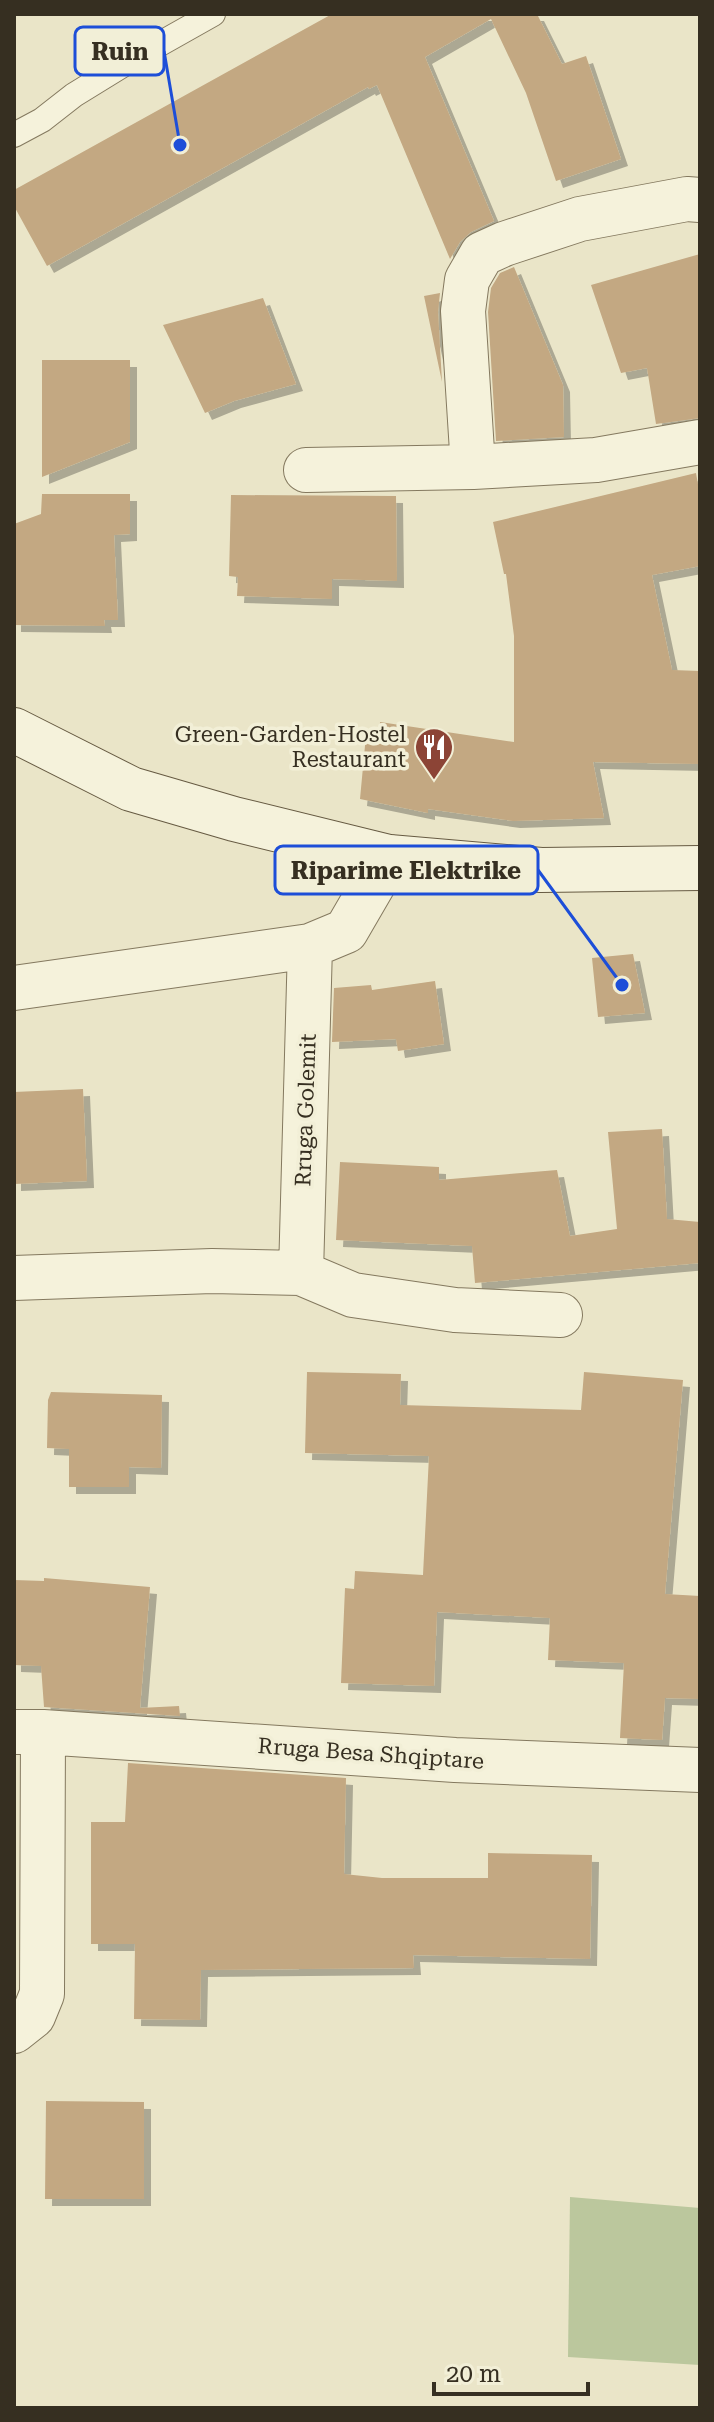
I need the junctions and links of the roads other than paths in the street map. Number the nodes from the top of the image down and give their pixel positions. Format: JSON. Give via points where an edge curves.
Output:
{"nodes":[{"id":1,"x":213,"y":14,"type":"edge"},
{"id":2,"x":14,"y":135,"type":"edge"},
{"id":3,"x":700,"y":200,"type":"edge"},
{"id":4,"x":700,"y":442,"type":"edge"},
{"id":5,"x":473,"y":467,"type":"junction"},
{"id":6,"x":306,"y":470,"type":"dead end"},
{"id":7,"x":14,"y":730,"type":"edge"},
{"id":8,"x":389,"y":857,"type":"junction"},
{"id":9,"x":700,"y":868,"type":"edge"},
{"id":10,"x":310,"y":946,"type":"junction"},
{"id":11,"x":14,"y":988,"type":"edge"},
{"id":12,"x":301,"y":1273,"type":"junction"},
{"id":13,"x":14,"y":1278,"type":"edge"},
{"id":14,"x":560,"y":1315,"type":"dead end"},
{"id":15,"x":28,"y":1732,"type":"edge"},
{"id":16,"x":700,"y":1770,"type":"edge"},
{"id":17,"x":14,"y":2031,"type":"edge"}],
"edges":[{"from":1,"to":2,"type":"lane"},
{"from":3,"to":5,"type":"street","via":[[580,219],[482,254],[467,280],[463,311]]},
{"from":4,"to":5,"type":"street","via":[[596,460]]},
{"from":5,"to":6,"type":"street"},
{"from":7,"to":8,"type":"street","via":[[131,789]]},
{"from":8,"to":9,"type":"street","via":[[541,870]]},
{"from":8,"to":10,"type":"street","via":[[346,931]]},
{"from":10,"to":11,"type":"street"},
{"from":10,"to":12,"type":"street","name":"Rruga Golemit"},
{"from":12,"to":13,"type":"street"},
{"from":12,"to":14,"type":"street","via":[[353,1295],[455,1310]]},
{"from":15,"to":16,"type":"street","name":"Rruga Besa Shqiptare"},
{"from":15,"to":17,"type":"street","name":"Rruga Besa Shqiptare","via":[[42,1994],[33,2016]]}]}
